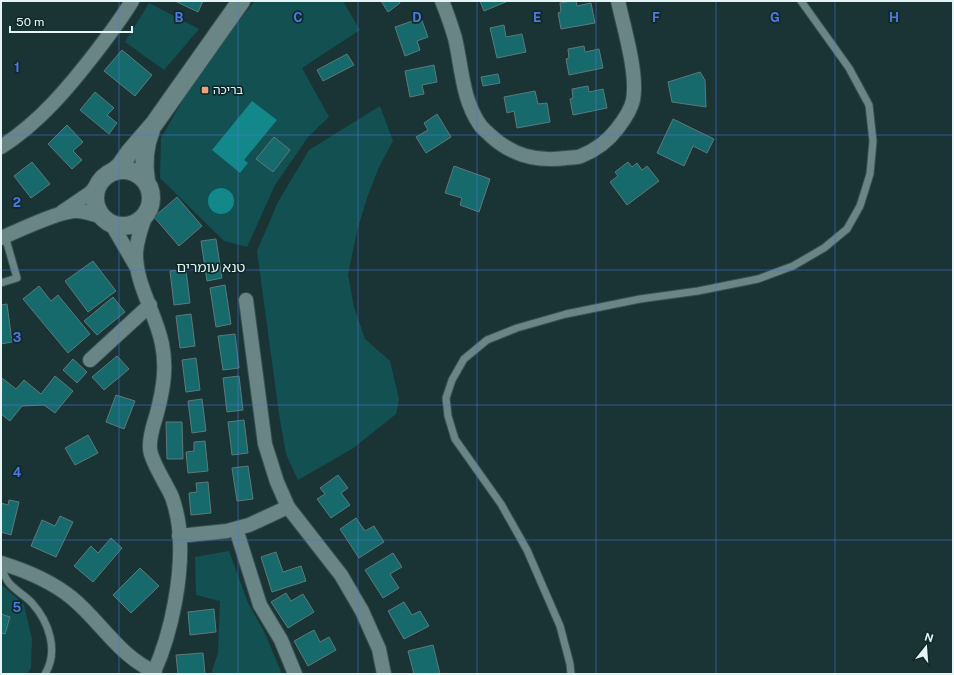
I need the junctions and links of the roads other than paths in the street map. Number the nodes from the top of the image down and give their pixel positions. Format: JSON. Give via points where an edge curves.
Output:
{"nodes":[{"id":1,"x":132,"y":1,"type":"edge"},
{"id":2,"x":241,"y":1,"type":"edge"},
{"id":3,"x":442,"y":1,"type":"edge"},
{"id":4,"x":618,"y":1,"type":"edge"},
{"id":5,"x":801,"y":1,"type":"edge"},
{"id":6,"x":154,"y":124,"type":"junction"},
{"id":7,"x":1,"y":147,"type":"edge"},
{"id":8,"x":114,"y":171,"type":"junction"},
{"id":9,"x":146,"y":181,"type":"junction"},
{"id":10,"x":98,"y":185,"type":"junction"},
{"id":11,"x":58,"y":215,"type":"junction"},
{"id":12,"x":145,"y":217,"type":"junction"},
{"id":13,"x":107,"y":221,"type":"junction"},
{"id":14,"x":3,"y":237,"type":"edge"},
{"id":15,"x":137,"y":268,"type":"junction"},
{"id":16,"x":1,"y":282,"type":"edge"},
{"id":17,"x":246,"y":300,"type":"dead end"},
{"id":18,"x":150,"y":305,"type":"junction"},
{"id":19,"x":90,"y":360,"type":"dead end"},
{"id":20,"x":288,"y":507,"type":"junction"},
{"id":21,"x":236,"y":529,"type":"junction"},
{"id":22,"x":180,"y":536,"type":"junction"},
{"id":23,"x":1,"y":564,"type":"edge"},
{"id":24,"x":154,"y":673,"type":"edge"},
{"id":25,"x":45,"y":674,"type":"edge"},
{"id":26,"x":295,"y":674,"type":"edge"},
{"id":27,"x":384,"y":674,"type":"edge"},
{"id":28,"x":571,"y":674,"type":"edge"}],
"edges":[{"from":1,"to":7,"type":"street","via":[[82,71],[45,112]]},
{"from":2,"to":6,"type":"street"},
{"from":3,"to":4,"type":"street","via":[[455,39],[464,89],[470,108],[481,126],[500,145],[513,152],[531,158],[553,160],[580,156],[599,147],[625,120],[633,101],[635,85]]},
{"from":5,"to":28,"type":"lane","via":[[849,68],[868,105],[873,141],[870,174],[860,206],[846,229],[824,248],[793,266],[758,280],[640,299],[580,311],[517,328],[487,340],[464,359],[452,380],[446,398],[448,416],[456,439],[501,504],[527,550],[560,626]]},
{"from":6,"to":8,"type":"street"},
{"from":6,"to":9,"type":"street","via":[[144,153]]},
{"from":8,"to":9,"type":"street","via":[[132,171]]},
{"from":8,"to":10,"type":"street"},
{"from":9,"to":12,"type":"street","via":[[152,195]]},
{"from":10,"to":11,"type":"street"},
{"from":10,"to":13,"type":"street","via":[[96,206]]},
{"from":11,"to":13,"type":"street","via":[[74,211],[85,212]]},
{"from":11,"to":14,"type":"street"},
{"from":12,"to":13,"type":"street","via":[[133,225],[125,226]]},
{"from":12,"to":15,"type":"street","via":[[137,242]]},
{"from":13,"to":15,"type":"street"},
{"from":14,"to":16,"type":"lane","via":[[17,278]]},
{"from":15,"to":18,"type":"street"},
{"from":17,"to":20,"type":"street","via":[[265,444]]},
{"from":18,"to":19,"type":"street"},
{"from":18,"to":22,"type":"street","via":[[162,344],[165,371],[150,434],[150,450],[172,497]]},
{"from":20,"to":21,"type":"street"},
{"from":20,"to":27,"type":"street","via":[[341,575],[362,611],[379,649]]},
{"from":21,"to":22,"type":"street"},
{"from":21,"to":26,"type":"street","via":[[260,605],[281,640]]},
{"from":22,"to":24,"type":"street","via":[[177,592],[170,628]]},
{"from":23,"to":24,"type":"street","via":[[26,571],[53,584],[73,599],[128,656]]},
{"from":23,"to":25,"type":"lane","via":[[7,581],[44,619],[51,640],[51,664]]}]}
